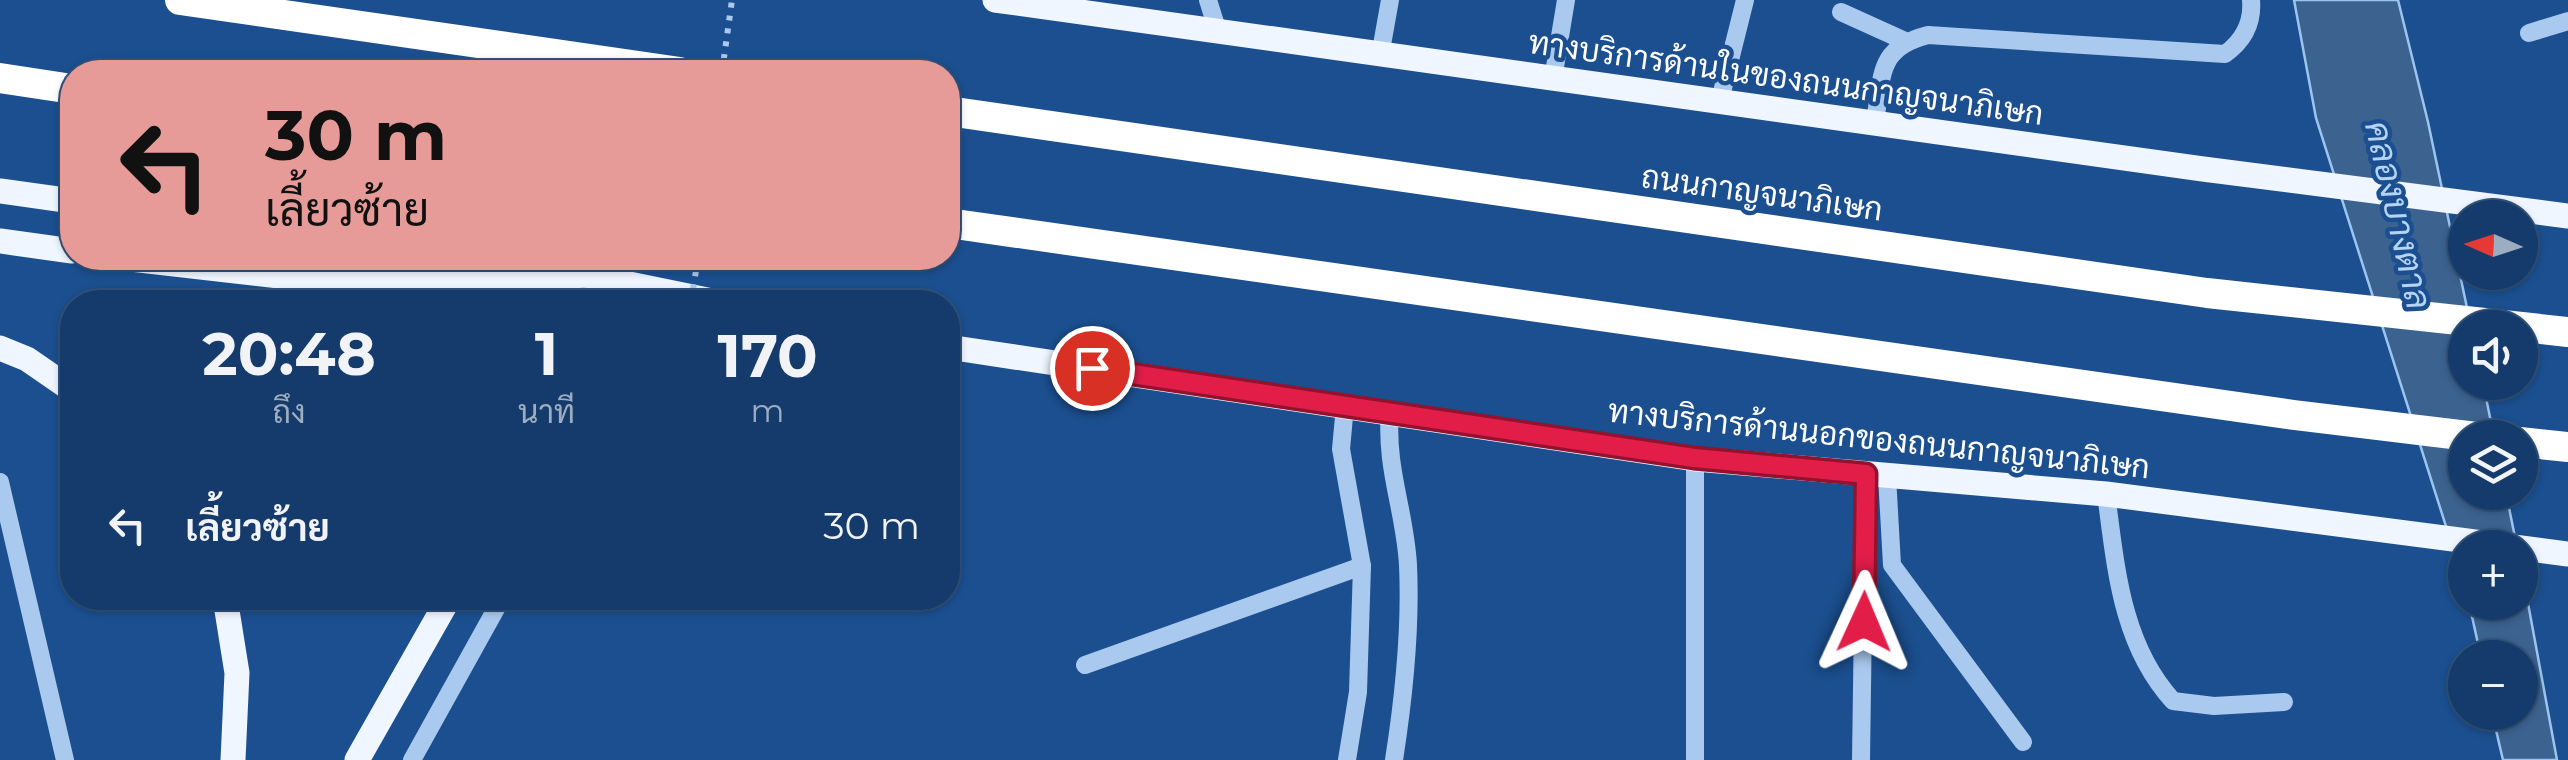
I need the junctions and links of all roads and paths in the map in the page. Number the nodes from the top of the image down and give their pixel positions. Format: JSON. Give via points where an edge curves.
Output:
{"nodes":[{"id":1,"x":180,"y":0,"type":"edge"},
{"id":2,"x":732,"y":0,"type":"edge"},
{"id":3,"x":995,"y":0,"type":"edge"},
{"id":4,"x":1208,"y":0,"type":"edge"},
{"id":5,"x":1390,"y":0,"type":"edge"},
{"id":6,"x":1566,"y":0,"type":"edge"},
{"id":7,"x":1744,"y":0,"type":"edge"},
{"id":8,"x":2251,"y":0,"type":"edge"},
{"id":9,"x":1841,"y":12,"type":"dead end"},
{"id":10,"x":2568,"y":21,"type":"edge"},
{"id":11,"x":1218,"y":32,"type":"junction"},
{"id":12,"x":2529,"y":33,"type":"dead end"},
{"id":13,"x":1904,"y":41,"type":"junction"},
{"id":14,"x":1380,"y":56,"type":"junction"},
{"id":15,"x":597,"y":60,"type":"edge"},
{"id":16,"x":724,"y":60,"type":"edge"},
{"id":17,"x":0,"y":78,"type":"edge"},
{"id":18,"x":1554,"y":79,"type":"junction"},
{"id":19,"x":60,"y":87,"type":"edge"},
{"id":20,"x":1720,"y":100,"type":"junction"},
{"id":21,"x":960,"y":113,"type":"edge"},
{"id":22,"x":1875,"y":120,"type":"junction"},
{"id":23,"x":0,"y":191,"type":"edge"},
{"id":24,"x":60,"y":200,"type":"edge"},
{"id":25,"x":2568,"y":216,"type":"edge"},
{"id":26,"x":960,"y":225,"type":"edge"},
{"id":27,"x":0,"y":241,"type":"edge"},
{"id":28,"x":60,"y":249,"type":"edge"},
{"id":29,"x":227,"y":270,"type":"edge"},
{"id":30,"x":552,"y":270,"type":"edge"},
{"id":31,"x":588,"y":275,"type":"junction"},
{"id":32,"x":660,"y":290,"type":"edge"},
{"id":33,"x":2568,"y":332,"type":"edge"},
{"id":34,"x":0,"y":348,"type":"edge"},
{"id":35,"x":960,"y":349,"type":"edge"},
{"id":36,"x":60,"y":382,"type":"edge"},
{"id":37,"x":1345,"y":406,"type":"junction"},
{"id":38,"x":1390,"y":410,"type":"junction"},
{"id":39,"x":2448,"y":433,"type":"edge"},
{"id":40,"x":2538,"y":444,"type":"edge"},
{"id":41,"x":2568,"y":447,"type":"edge"},
{"id":42,"x":1694,"y":458,"type":"junction"},
{"id":43,"x":1876,"y":475,"type":"junction"},
{"id":44,"x":0,"y":482,"type":"edge"},
{"id":45,"x":2106,"y":494,"type":"junction"},
{"id":46,"x":2568,"y":554,"type":"edge"},
{"id":47,"x":1362,"y":566,"type":"junction"},
{"id":48,"x":227,"y":610,"type":"edge"},
{"id":49,"x":443,"y":610,"type":"edge"},
{"id":50,"x":495,"y":610,"type":"edge"},
{"id":51,"x":1085,"y":666,"type":"dead end"},
{"id":52,"x":2284,"y":702,"type":"dead end"},
{"id":53,"x":2023,"y":742,"type":"dead end"},
{"id":54,"x":1342,"y":759,"type":"edge"},
{"id":55,"x":65,"y":760,"type":"edge"},
{"id":56,"x":233,"y":760,"type":"edge"},
{"id":57,"x":357,"y":760,"type":"edge"},
{"id":58,"x":412,"y":760,"type":"edge"},
{"id":59,"x":1394,"y":760,"type":"edge"},
{"id":60,"x":1695,"y":760,"type":"edge"},
{"id":61,"x":1862,"y":760,"type":"edge"}],
"edges":[{"from":1,"to":15,"type":"highway"},
{"from":2,"to":16,"type":"path"},
{"from":3,"to":11,"type":"main road","name":"ทางบริการด้านในของถนนกาญจนาภิเษก"},
{"from":4,"to":11,"type":"street"},
{"from":5,"to":14,"type":"street"},
{"from":6,"to":18,"type":"street"},
{"from":7,"to":20,"type":"street"},
{"from":8,"to":13,"type":"street","via":[[2240,43],[2225,54],[1928,35]]},
{"from":9,"to":13,"type":"street"},
{"from":10,"to":12,"type":"street"},
{"from":11,"to":14,"type":"main road","name":"ทางบริการด้านในของถนนกาญจนาภิเษก"},
{"from":13,"to":22,"type":"street","via":[[1886,58]]},
{"from":14,"to":18,"type":"main road","name":"ทางบริการด้านในของถนนกาญจนาภิเษก"},
{"from":17,"to":19,"type":"highway"},
{"from":18,"to":20,"type":"main road","name":"ทางบริการด้านในของถนนกาญจนาภิเษก"},
{"from":20,"to":22,"type":"main road","name":"ทางบริการด้านในของถนนกาญจนาภิเษก"},
{"from":21,"to":33,"type":"highway","name":"ถนนกาญจนาภิเษก","via":[[2207,293]]},
{"from":22,"to":25,"type":"main road","name":"ทางบริการด้านในของถนนกาญจนาภิเษก"},
{"from":23,"to":24,"type":"main road"},
{"from":26,"to":39,"type":"highway"},
{"from":27,"to":28,"type":"main road"},
{"from":29,"to":31,"type":"main road","via":[[340,283]]},
{"from":30,"to":31,"type":"main road"},
{"from":31,"to":32,"type":"main road"},
{"from":34,"to":36,"type":"main road"},
{"from":35,"to":37,"type":"main road","name":"ทางบริการด้านนอกของถนนกาญจนาภิเษก"},
{"from":37,"to":38,"type":"main road","name":"ทางบริการด้านนอกของถนนกาญจนาภิเษก"},
{"from":37,"to":47,"type":"street","via":[[1342,449]]},
{"from":38,"to":42,"type":"main road","name":"ทางบริการด้านนอกของถนนกาญจนาภิเษก"},
{"from":38,"to":59,"type":"street","via":[[1387,448],[1408,563],[1404,697]]},
{"from":40,"to":41,"type":"highway"},
{"from":42,"to":43,"type":"main road","name":"ทางบริการด้านนอกของถนนกาญจนาภิเษก"},
{"from":42,"to":60,"type":"street"},
{"from":43,"to":45,"type":"main road","name":"ทางบริการด้านนอกของถนนกาญจนาภิเษก"},
{"from":43,"to":53,"type":"street","via":[[1892,564]]},
{"from":43,"to":61,"type":"street"},
{"from":44,"to":55,"type":"street"},
{"from":45,"to":46,"type":"main road","name":"ทางบริการด้านนอกของถนนกาญจนาภิเษก"},
{"from":45,"to":52,"type":"street","via":[[2127,623],[2158,684],[2173,701]]},
{"from":47,"to":51,"type":"street"},
{"from":47,"to":54,"type":"street","via":[[1358,692]]},
{"from":48,"to":56,"type":"main road","via":[[236,673]]},
{"from":49,"to":57,"type":"main road"},
{"from":50,"to":58,"type":"street"}]}
